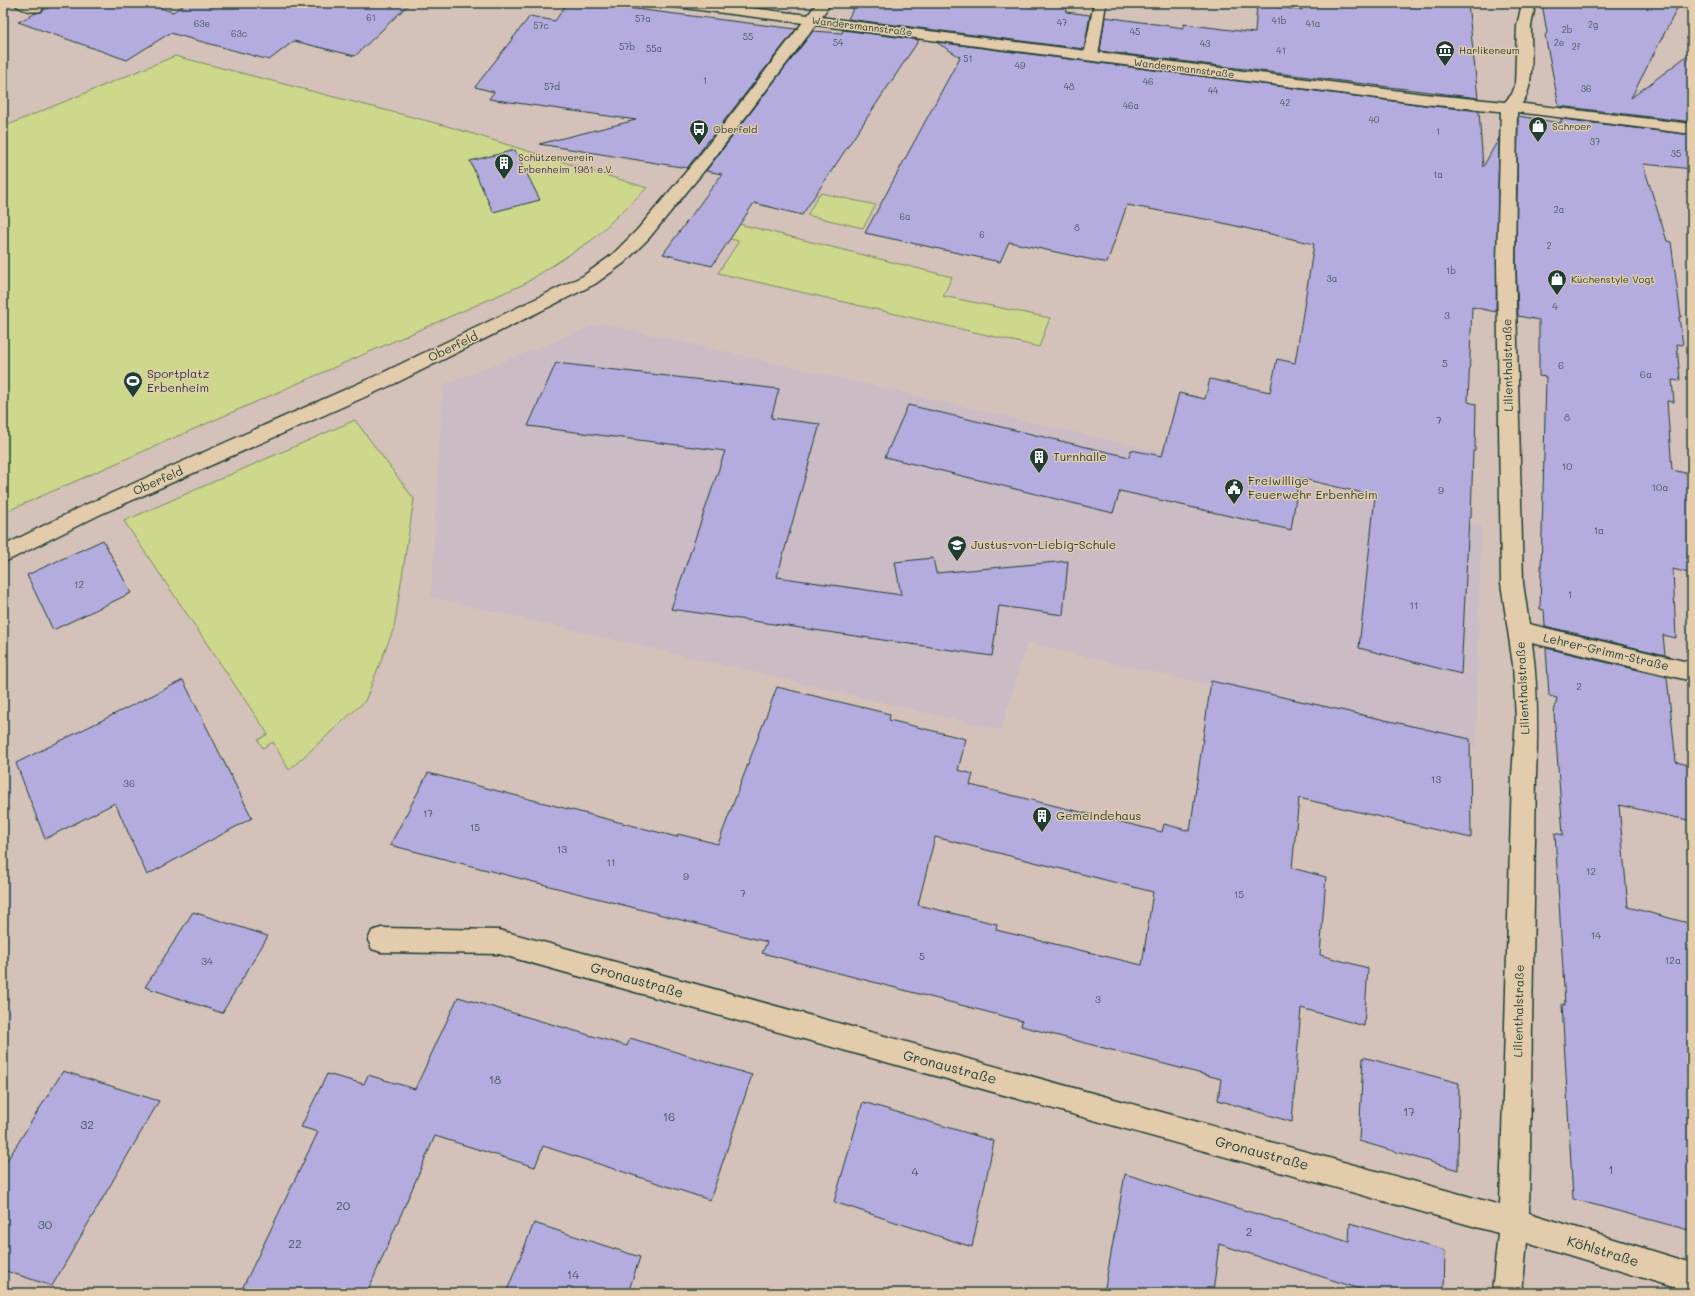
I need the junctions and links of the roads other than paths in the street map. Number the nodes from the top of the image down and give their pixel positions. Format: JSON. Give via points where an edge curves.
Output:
{"nodes":[{"id":1,"x":21,"y":3,"type":"edge"},
{"id":2,"x":676,"y":3,"type":"edge"},
{"id":3,"x":824,"y":3,"type":"edge"},
{"id":4,"x":1100,"y":3,"type":"edge"},
{"id":5,"x":1529,"y":3,"type":"edge"},
{"id":6,"x":36,"y":8,"type":"dead end"},
{"id":7,"x":812,"y":20,"type":"junction"},
{"id":8,"x":1091,"y":56,"type":"junction"},
{"id":9,"x":1509,"y":107,"type":"junction"},
{"id":10,"x":1692,"y":129,"type":"edge"},
{"id":11,"x":3,"y":555,"type":"edge"},
{"id":12,"x":1520,"y":631,"type":"junction"},
{"id":13,"x":1692,"y":672,"type":"edge"},
{"id":14,"x":380,"y":940,"type":"dead end"},
{"id":15,"x":1514,"y":1223,"type":"junction"},
{"id":16,"x":1692,"y":1278,"type":"edge"},
{"id":17,"x":1507,"y":1293,"type":"edge"}],
"edges":[{"from":1,"to":6,"type":"street"},
{"from":2,"to":7,"type":"street","name":"Wandersmannstraße"},
{"from":3,"to":7,"type":"street","name":"Oberfeld"},
{"from":4,"to":8,"type":"lane"},
{"from":5,"to":9,"type":"street","via":[[1522,28],[1523,79],[1519,94]]},
{"from":7,"to":8,"type":"street","name":"Wandersmannstraße"},
{"from":7,"to":11,"type":"street","name":"Oberfeld","via":[[702,163],[643,234],[618,258],[589,280],[387,379],[92,510]]},
{"from":8,"to":9,"type":"street","name":"Wandersmannstraße","via":[[1424,99]]},
{"from":9,"to":10,"type":"street","name":"Wandersmannstraße"},
{"from":9,"to":12,"type":"street","name":"Lilienthalstraße","via":[[1506,262],[1512,583]]},
{"from":12,"to":13,"type":"street","name":"Lehrer-Grimm-Straße"},
{"from":12,"to":15,"type":"street","name":"Lilienthalstraße","via":[[1527,720]]},
{"from":14,"to":15,"type":"street","name":"Gronaustraße","via":[[499,942]]},
{"from":15,"to":16,"type":"street","name":"Köhlstraße"},
{"from":15,"to":17,"type":"street","name":"Lilienthalstraße"}]}
